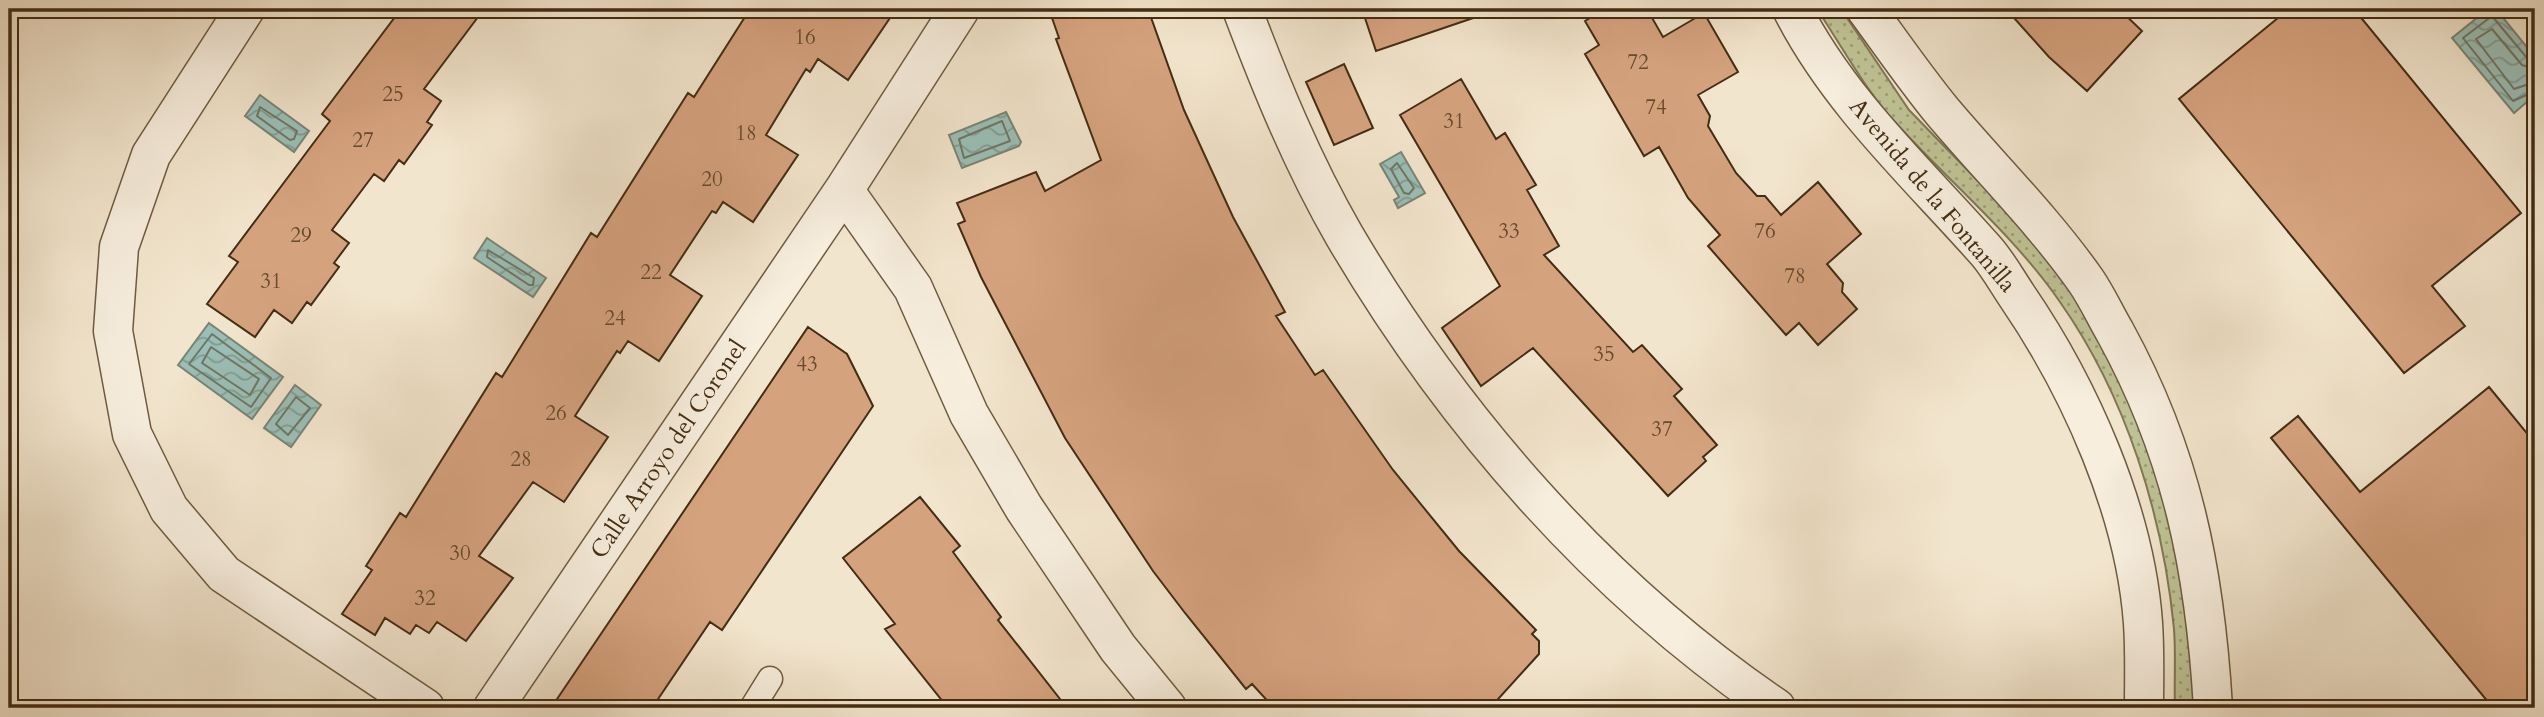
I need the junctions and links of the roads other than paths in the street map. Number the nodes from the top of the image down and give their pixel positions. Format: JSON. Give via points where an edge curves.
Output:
{"nodes":[{"id":1,"x":245,"y":9,"type":"edge"},
{"id":2,"x":960,"y":9,"type":"edge"},
{"id":3,"x":1242,"y":9,"type":"edge"},
{"id":4,"x":1792,"y":9,"type":"edge"},
{"id":5,"x":1866,"y":9,"type":"edge"},
{"id":6,"x":844,"y":190,"type":"junction"},
{"id":7,"x":770,"y":679,"type":"dead end"},
{"id":8,"x":425,"y":708,"type":"edge"},
{"id":9,"x":493,"y":708,"type":"edge"},
{"id":10,"x":752,"y":708,"type":"edge"},
{"id":11,"x":1167,"y":708,"type":"edge"},
{"id":12,"x":1776,"y":708,"type":"edge"},
{"id":13,"x":2144,"y":708,"type":"edge"},
{"id":14,"x":2213,"y":708,"type":"edge"}],
"edges":[{"from":1,"to":8,"type":"street","via":[[151,155],[119,247],[113,331],[132,434],[169,509],[224,574]]},
{"from":2,"to":6,"type":"street","name":"Calle Arroyo del Coronel"},
{"from":3,"to":12,"type":"street","via":[[1273,92],[1343,234],[1429,367],[1529,490],[1640,602]]},
{"from":4,"to":13,"type":"street","name":"Avenida de la Fontanilla","via":[[1806,36],[1892,149],[1989,255],[2045,337],[2091,426],[2125,522],[2143,621]]},
{"from":5,"to":14,"type":"street","via":[[1942,110],[2031,208],[2088,283],[2133,364],[2168,446],[2194,536],[2208,626]]},
{"from":6,"to":9,"type":"street","name":"Calle Arroyo del Coronel"},
{"from":6,"to":11,"type":"street","via":[[913,288],[969,414],[1024,508],[1118,648]]},
{"from":7,"to":10,"type":"lane"}]}
